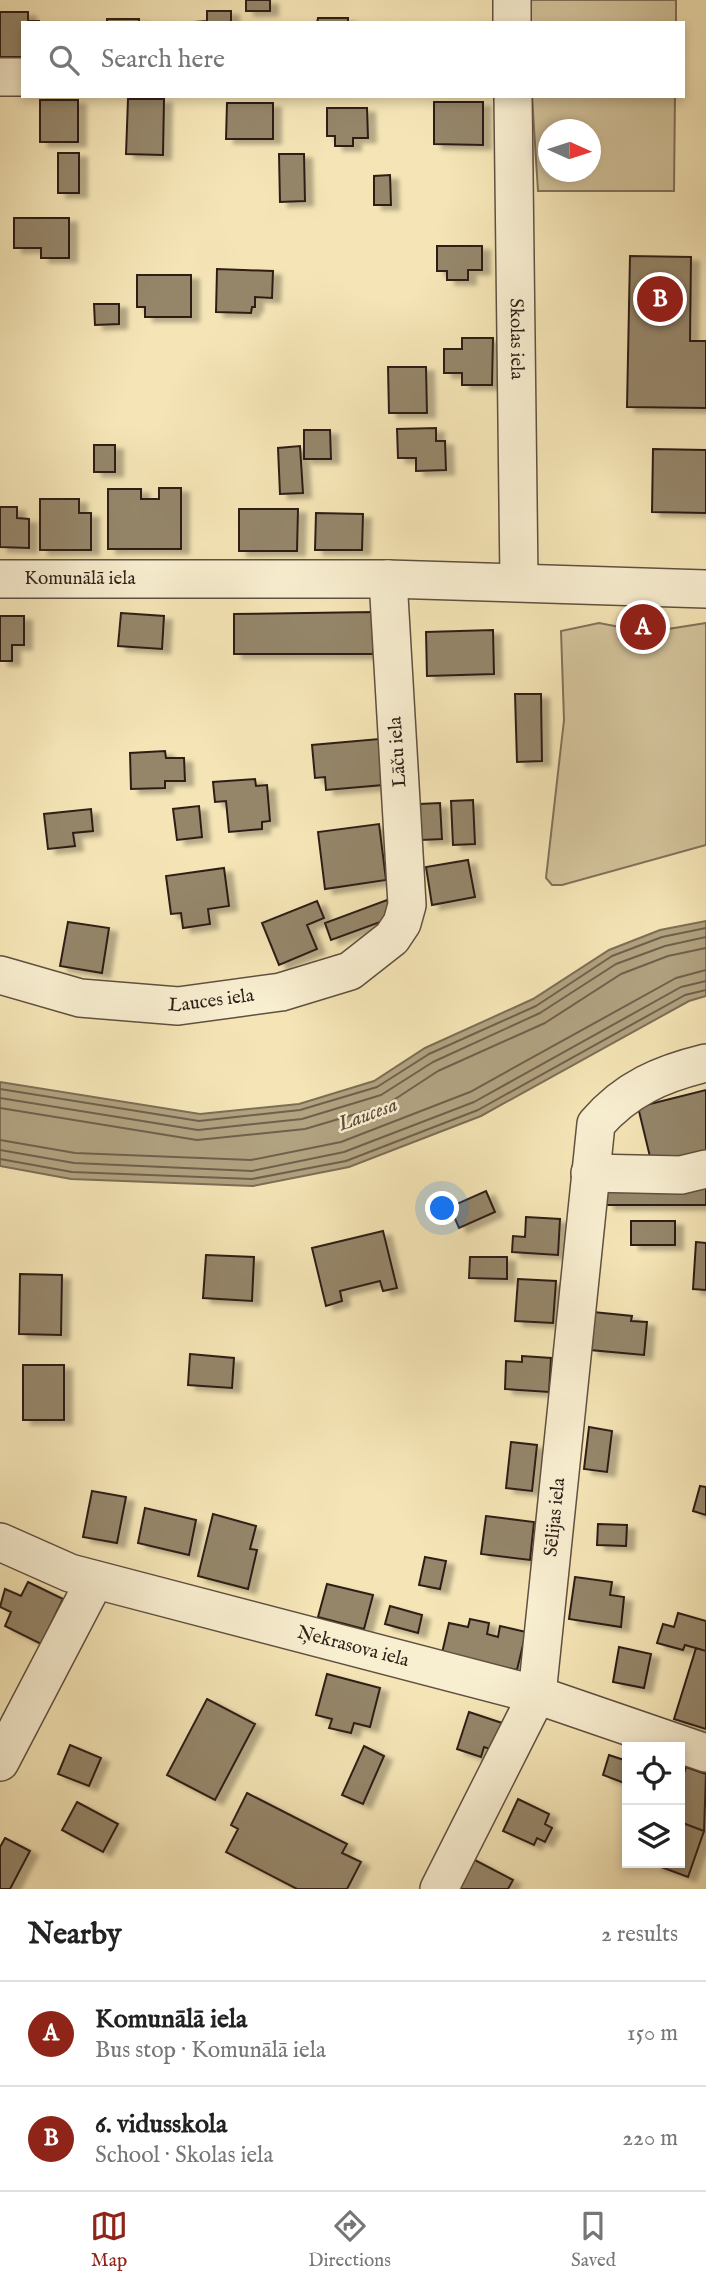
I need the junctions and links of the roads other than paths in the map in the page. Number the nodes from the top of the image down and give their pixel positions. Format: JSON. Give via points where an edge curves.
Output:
{"nodes":[{"id":1,"x":512,"y":0,"type":"edge"},
{"id":2,"x":512,"y":21,"type":"edge"},
{"id":3,"x":0,"y":77,"type":"edge"},
{"id":4,"x":21,"y":77,"type":"edge"},
{"id":5,"x":513,"y":98,"type":"edge"},
{"id":6,"x":0,"y":579,"type":"edge"},
{"id":7,"x":388,"y":579,"type":"junction"},
{"id":8,"x":519,"y":581,"type":"junction"},
{"id":9,"x":706,"y":589,"type":"edge"},
{"id":10,"x":402,"y":923,"type":"joint"},
{"id":11,"x":0,"y":975,"type":"edge"},
{"id":12,"x":706,"y":1063,"type":"edge"},
{"id":13,"x":706,"y":1168,"type":"edge"},
{"id":14,"x":590,"y":1173,"type":"junction"},
{"id":15,"x":0,"y":1542,"type":"edge"},
{"id":16,"x":95,"y":1580,"type":"junction"},
{"id":17,"x":537,"y":1696,"type":"junction"},
{"id":18,"x":706,"y":1753,"type":"edge"},
{"id":19,"x":0,"y":1762,"type":"edge"},
{"id":20,"x":439,"y":1889,"type":"edge"}],
"edges":[{"from":1,"to":2,"type":"street"},
{"from":3,"to":4,"type":"street"},
{"from":5,"to":8,"type":"street","name":"Skolas iela"},
{"from":6,"to":7,"type":"street","name":"Komunālā iela"},
{"from":7,"to":8,"type":"street","name":"Komunālā iela"},
{"from":7,"to":10,"type":"street","name":"Lāču iela","via":[[407,905]]},
{"from":8,"to":9,"type":"street","name":"Komunālā iela"},
{"from":10,"to":11,"type":"street","name":"Lauces iela","via":[[392,938],[350,971],[281,992],[178,1006],[80,998]]},
{"from":12,"to":14,"type":"street","name":"Sēlijas iela","via":[[636,1087],[614,1103],[596,1124]]},
{"from":13,"to":14,"type":"street","via":[[681,1175]]},
{"from":14,"to":17,"type":"street","name":"Sēlijas iela"},
{"from":15,"to":16,"type":"street","name":"Ņekrasova iela"},
{"from":16,"to":17,"type":"street","name":"Ņekrasova iela"},
{"from":16,"to":19,"type":"street"},
{"from":17,"to":18,"type":"street","name":"Ņekrasova iela"},
{"from":17,"to":20,"type":"street","name":"Sēlijas iela"}]}
